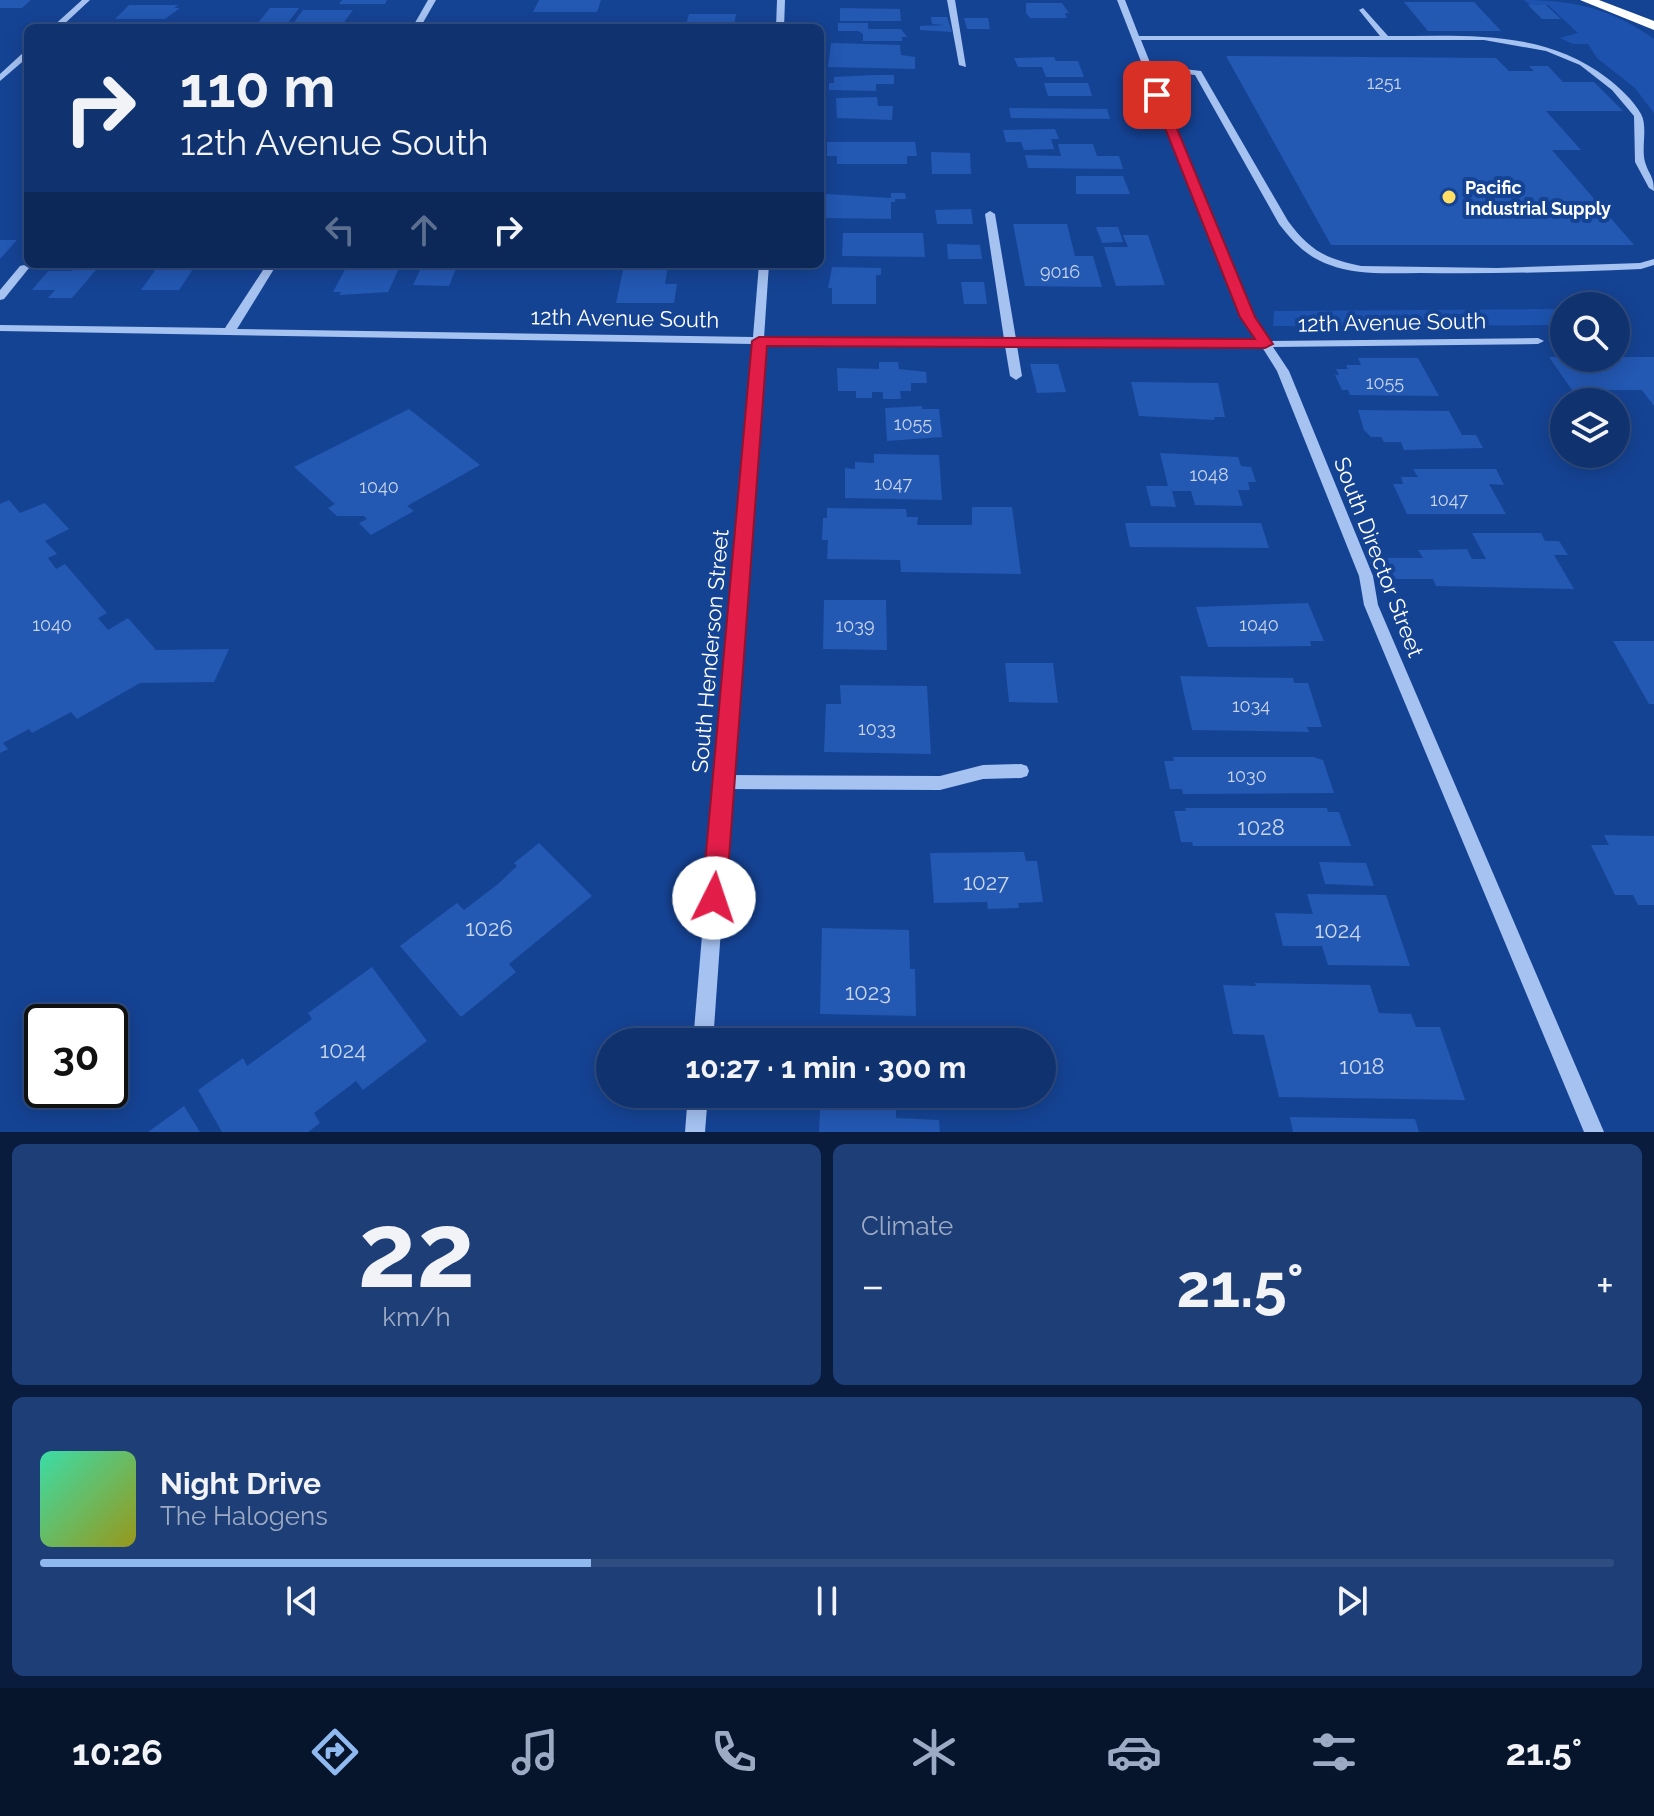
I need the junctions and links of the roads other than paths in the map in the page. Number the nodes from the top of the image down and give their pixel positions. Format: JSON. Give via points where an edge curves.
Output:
{"nodes":[{"id":1,"x":86,"y":0,"type":"edge"},
{"id":2,"x":432,"y":0,"type":"edge"},
{"id":3,"x":781,"y":0,"type":"edge"},
{"id":4,"x":951,"y":0,"type":"edge"},
{"id":5,"x":1121,"y":0,"type":"edge"},
{"id":6,"x":1587,"y":0,"type":"edge"},
{"id":7,"x":1363,"y":10,"type":"dead end"},
{"id":8,"x":59,"y":24,"type":"edge"},
{"id":9,"x":418,"y":24,"type":"edge"},
{"id":10,"x":780,"y":24,"type":"edge"},
{"id":11,"x":1654,"y":26,"type":"edge"},
{"id":12,"x":1137,"y":38,"type":"junction"},
{"id":13,"x":1386,"y":38,"type":"junction"},
{"id":14,"x":24,"y":57,"type":"edge"},
{"id":15,"x":963,"y":65,"type":"dead end"},
{"id":16,"x":1146,"y":67,"type":"junction"},
{"id":17,"x":0,"y":78,"type":"edge"},
{"id":18,"x":1654,"y":188,"type":"edge"},
{"id":19,"x":990,"y":214,"type":"dead end"},
{"id":20,"x":1654,"y":262,"type":"edge"},
{"id":21,"x":24,"y":268,"type":"dead end"},
{"id":22,"x":269,"y":268,"type":"edge"},
{"id":23,"x":764,"y":268,"type":"edge"},
{"id":24,"x":0,"y":297,"type":"edge"},
{"id":25,"x":0,"y":328,"type":"edge"},
{"id":26,"x":230,"y":330,"type":"junction"},
{"id":27,"x":759,"y":341,"type":"junction"},
{"id":28,"x":1538,"y":341,"type":"dead end"},
{"id":29,"x":1011,"y":342,"type":"junction"},
{"id":30,"x":1265,"y":344,"type":"junction"},
{"id":31,"x":1016,"y":376,"type":"dead end"},
{"id":32,"x":1021,"y":771,"type":"dead end"},
{"id":33,"x":723,"y":782,"type":"junction"},
{"id":34,"x":704,"y":1028,"type":"edge"},
{"id":35,"x":697,"y":1108,"type":"edge"},
{"id":36,"x":695,"y":1132,"type":"edge"},
{"id":37,"x":1594,"y":1132,"type":"edge"}],
"edges":[{"from":1,"to":8,"type":"street"},
{"from":2,"to":9,"type":"street"},
{"from":3,"to":10,"type":"street"},
{"from":4,"to":15,"type":"street"},
{"from":5,"to":12,"type":"street","name":"South Director Street"},
{"from":6,"to":11,"type":"highway"},
{"from":7,"to":13,"type":"street"},
{"from":12,"to":13,"type":"street"},
{"from":12,"to":16,"type":"street","name":"South Director Street"},
{"from":13,"to":18,"type":"street","via":[[1508,41],[1583,63],[1615,88],[1638,116],[1640,162]]},
{"from":14,"to":17,"type":"street"},
{"from":16,"to":20,"type":"street","via":[[1198,73],[1283,222],[1298,242],[1336,264],[1497,271]]},
{"from":16,"to":30,"type":"street","name":"South Director Street","via":[[1247,317]]},
{"from":19,"to":29,"type":"street"},
{"from":21,"to":24,"type":"street"},
{"from":22,"to":26,"type":"street"},
{"from":23,"to":27,"type":"street","name":"South Henderson Street"},
{"from":25,"to":26,"type":"street","name":"12th Avenue South"},
{"from":26,"to":27,"type":"street","name":"12th Avenue South"},
{"from":27,"to":29,"type":"street","name":"12th Avenue South"},
{"from":27,"to":33,"type":"street","name":"South Henderson Street"},
{"from":28,"to":30,"type":"street","name":"12th Avenue South"},
{"from":29,"to":30,"type":"street","name":"12th Avenue South"},
{"from":29,"to":31,"type":"street"},
{"from":30,"to":37,"type":"street","name":"South Director Street","via":[[1283,371],[1366,576],[1371,605]]},
{"from":32,"to":33,"type":"street","via":[[983,772],[940,783]]},
{"from":33,"to":34,"type":"street","name":"South Henderson Street"},
{"from":35,"to":36,"type":"street"}]}
